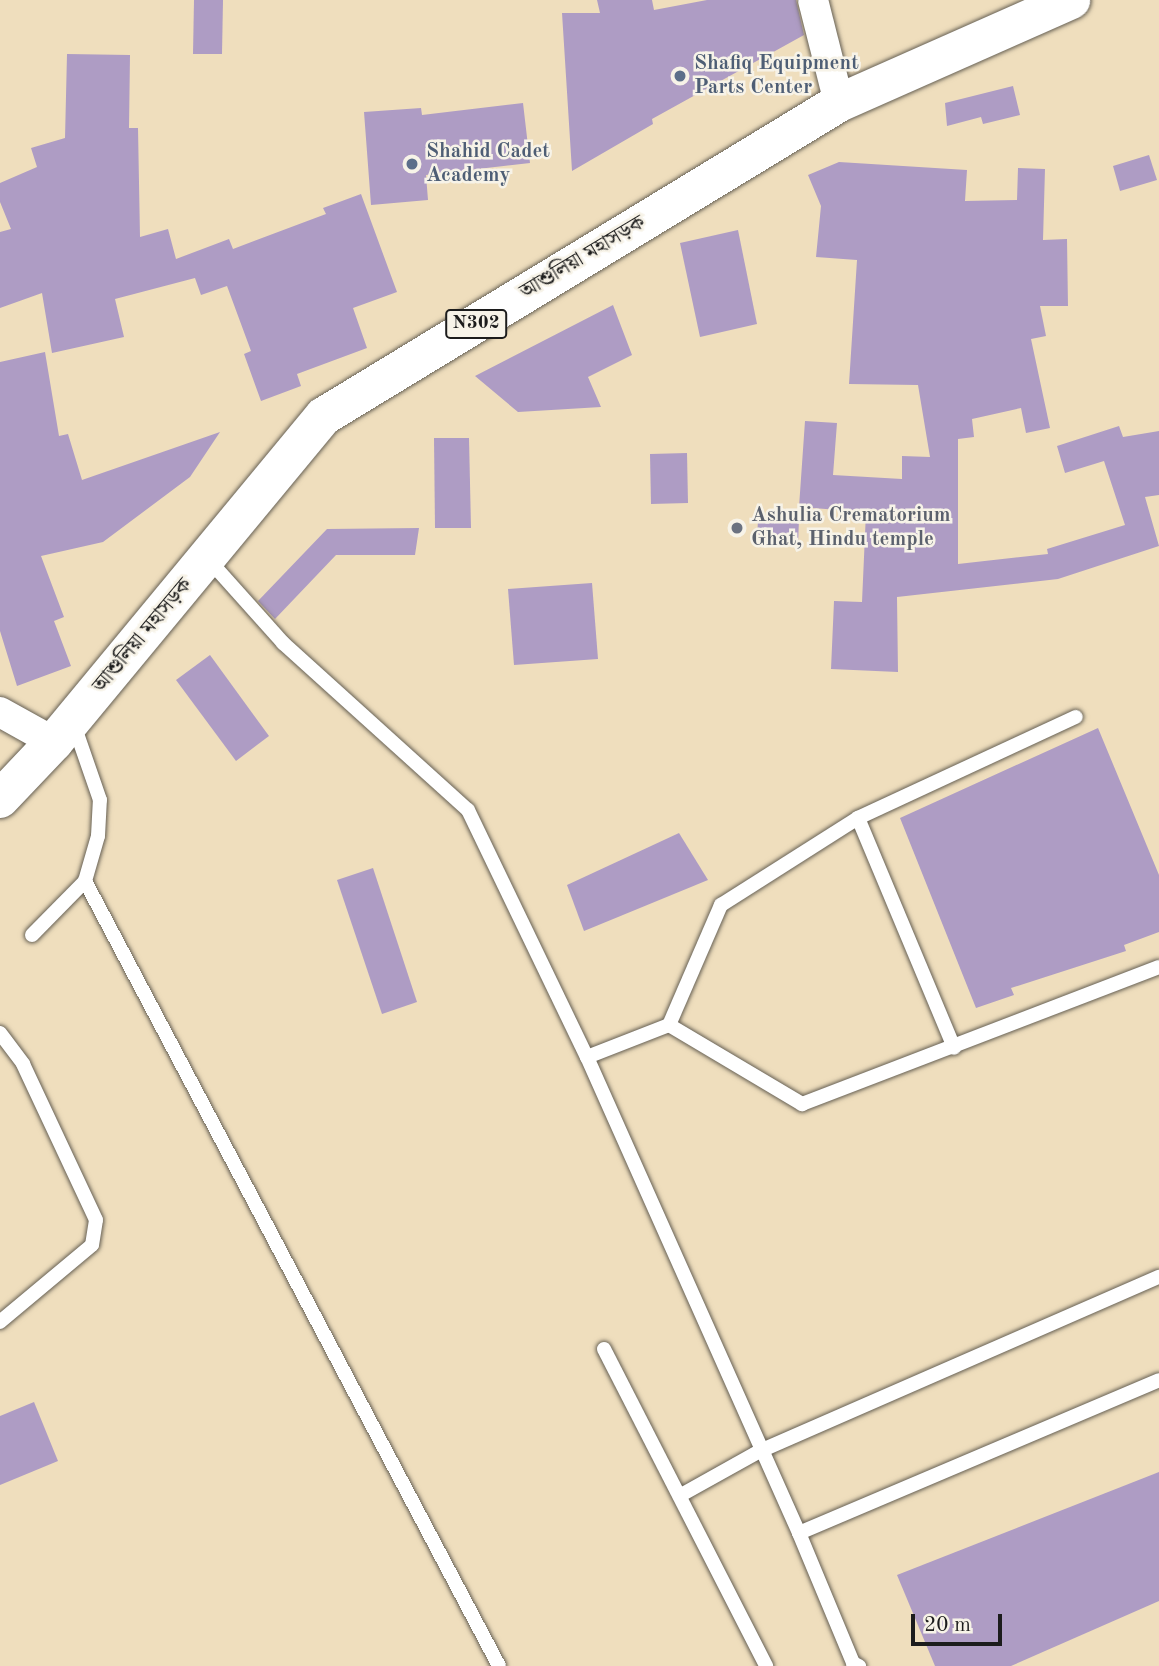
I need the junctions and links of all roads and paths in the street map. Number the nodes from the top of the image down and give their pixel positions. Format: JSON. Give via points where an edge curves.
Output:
{"nodes":[{"id":1,"x":813,"y":0,"type":"edge"},
{"id":2,"x":1071,"y":0,"type":"edge"},
{"id":3,"x":839,"y":103,"type":"junction"},
{"id":4,"x":207,"y":558,"type":"junction"},
{"id":5,"x":0,"y":712,"type":"edge"},
{"id":6,"x":1076,"y":717,"type":"dead end"},
{"id":7,"x":63,"y":731,"type":"junction"},
{"id":8,"x":0,"y":799,"type":"edge"},
{"id":9,"x":858,"y":818,"type":"junction"},
{"id":10,"x":85,"y":881,"type":"junction"},
{"id":11,"x":32,"y":935,"type":"dead end"},
{"id":12,"x":1159,"y":967,"type":"edge"},
{"id":13,"x":669,"y":1025,"type":"junction"},
{"id":14,"x":0,"y":1033,"type":"edge"},
{"id":15,"x":954,"y":1048,"type":"junction"},
{"id":16,"x":587,"y":1057,"type":"junction"},
{"id":17,"x":1159,"y":1277,"type":"edge"},
{"id":18,"x":0,"y":1322,"type":"edge"},
{"id":19,"x":604,"y":1349,"type":"dead end"},
{"id":20,"x":1159,"y":1380,"type":"edge"},
{"id":21,"x":761,"y":1451,"type":"junction"},
{"id":22,"x":681,"y":1496,"type":"junction"},
{"id":23,"x":799,"y":1533,"type":"junction"},
{"id":24,"x":853,"y":1665,"type":"edge"},
{"id":25,"x":499,"y":1666,"type":"edge"},
{"id":26,"x":766,"y":1666,"type":"edge"}],
"edges":[{"from":1,"to":3,"type":"street"},
{"from":2,"to":3,"type":"highway","name":"আশুলিয়া মহাসড়ক","number":"N302"},
{"from":3,"to":4,"type":"highway","name":"আশুলিয়া মহাসড়ক","number":"N302","via":[[324,416]]},
{"from":4,"to":7,"type":"highway","name":"আশুলিয়া মহাসড়ক","number":"N302"},
{"from":4,"to":16,"type":"lane","via":[[283,643],[468,810]]},
{"from":5,"to":7,"type":"street"},
{"from":6,"to":9,"type":"lane"},
{"from":7,"to":8,"type":"highway","name":"আশুলিয়া মহাসড়ক","number":"N302"},
{"from":7,"to":10,"type":"lane","via":[[100,800],[98,836]]},
{"from":9,"to":13,"type":"lane","via":[[721,905]]},
{"from":9,"to":15,"type":"lane"},
{"from":10,"to":11,"type":"lane"},
{"from":10,"to":25,"type":"lane"},
{"from":12,"to":15,"type":"lane"},
{"from":13,"to":15,"type":"lane","via":[[802,1104]]},
{"from":13,"to":16,"type":"lane"},
{"from":14,"to":18,"type":"lane","via":[[23,1064],[96,1220],[92,1245]]},
{"from":16,"to":21,"type":"lane"},
{"from":17,"to":21,"type":"lane"},
{"from":19,"to":22,"type":"lane"},
{"from":20,"to":23,"type":"lane"},
{"from":21,"to":22,"type":"lane"},
{"from":21,"to":23,"type":"lane"},
{"from":22,"to":26,"type":"lane"},
{"from":23,"to":24,"type":"lane"}]}
